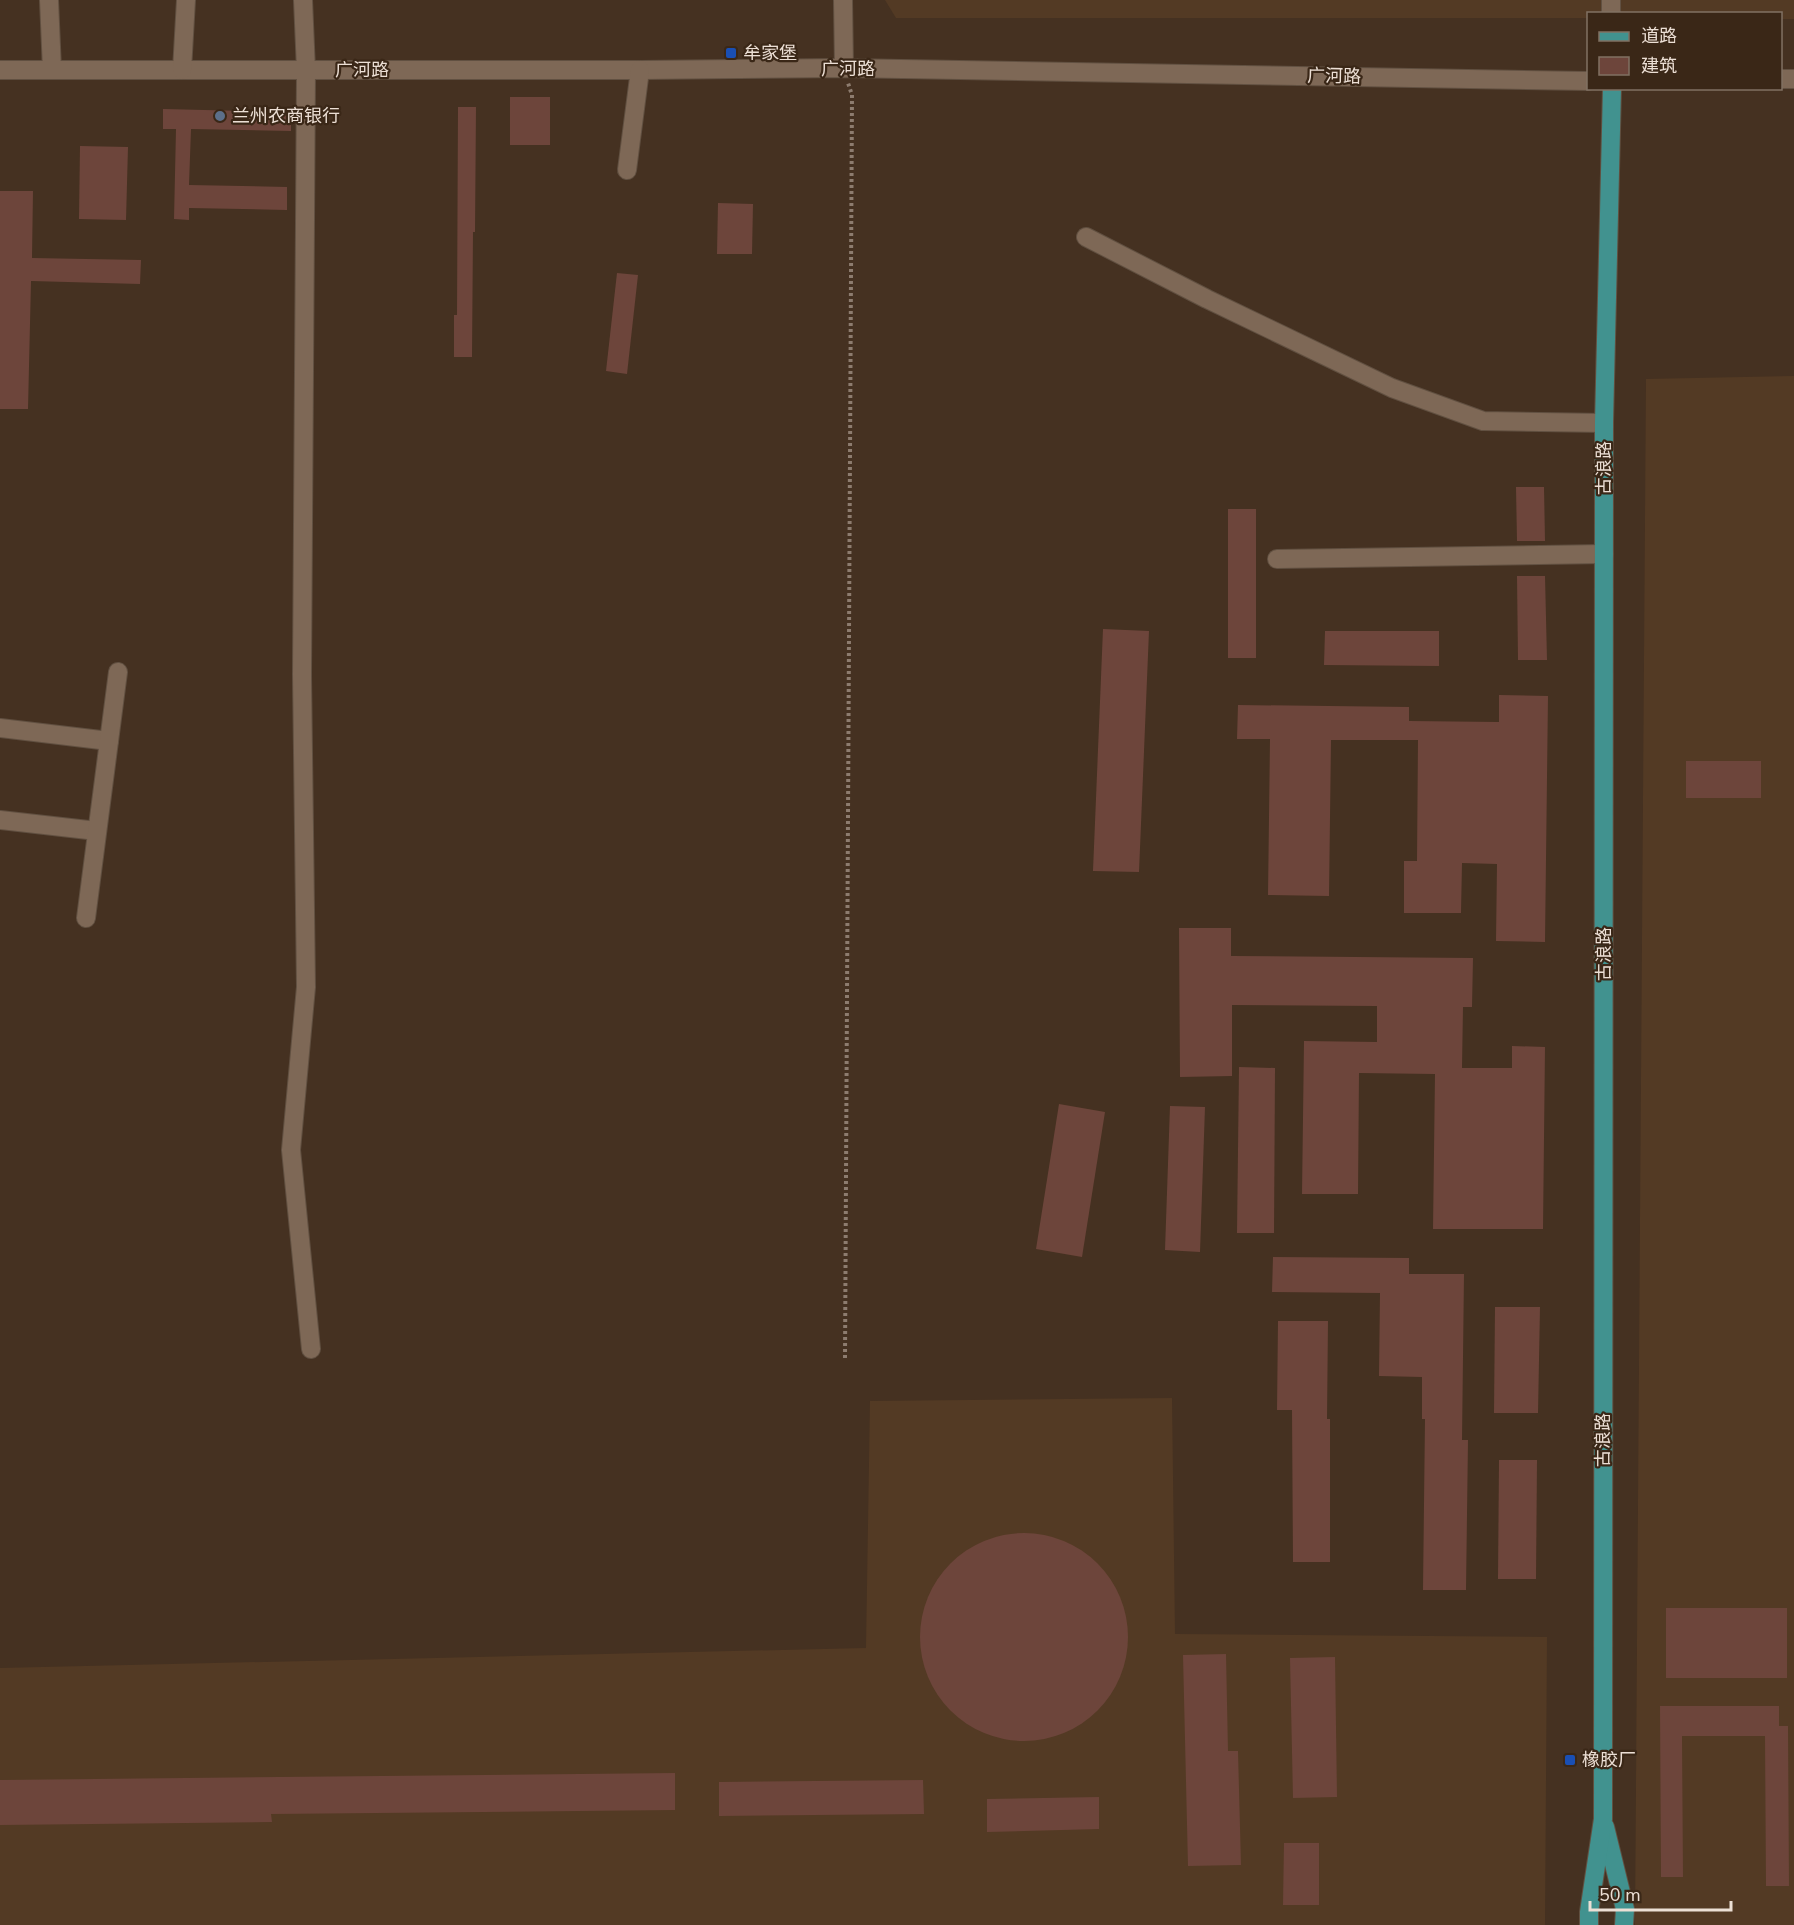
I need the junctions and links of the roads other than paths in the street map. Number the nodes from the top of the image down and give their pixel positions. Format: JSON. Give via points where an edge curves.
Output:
{"nodes":[{"id":1,"x":49,"y":0,"type":"edge"},
{"id":2,"x":186,"y":0,"type":"edge"},
{"id":3,"x":303,"y":0,"type":"edge"},
{"id":4,"x":843,"y":0,"type":"edge"},
{"id":5,"x":844,"y":68,"type":"junction"},
{"id":6,"x":0,"y":70,"type":"edge"},
{"id":7,"x":52,"y":70,"type":"junction"},
{"id":8,"x":182,"y":70,"type":"junction"},
{"id":9,"x":306,"y":70,"type":"junction"},
{"id":10,"x":640,"y":70,"type":"junction"},
{"id":11,"x":1587,"y":81,"type":"edge"},
{"id":12,"x":1612,"y":90,"type":"edge"},
{"id":13,"x":627,"y":170,"type":"dead end"},
{"id":14,"x":1086,"y":237,"type":"dead end"},
{"id":15,"x":1604,"y":423,"type":"junction"},
{"id":16,"x":1604,"y":554,"type":"junction"},
{"id":17,"x":1277,"y":559,"type":"dead end"},
{"id":18,"x":118,"y":672,"type":"dead end"},
{"id":19,"x":0,"y":728,"type":"edge"},
{"id":20,"x":109,"y":741,"type":"junction"},
{"id":21,"x":0,"y":820,"type":"edge"},
{"id":22,"x":97,"y":831,"type":"junction"},
{"id":23,"x":86,"y":918,"type":"dead end"},
{"id":24,"x":311,"y":1349,"type":"dead end"},
{"id":25,"x":1603,"y":1819,"type":"junction"},
{"id":26,"x":1589,"y":1925,"type":"edge"},
{"id":27,"x":1624,"y":1925,"type":"edge"}],
"edges":[{"from":1,"to":7,"type":"street"},
{"from":2,"to":8,"type":"street"},
{"from":3,"to":9,"type":"street"},
{"from":4,"to":5,"type":"street"},
{"from":5,"to":10,"type":"street","name":"广河路"},
{"from":5,"to":11,"type":"street","name":"广河路"},
{"from":6,"to":7,"type":"street","name":"广河路"},
{"from":7,"to":8,"type":"street","name":"广河路"},
{"from":8,"to":9,"type":"street","name":"广河路"},
{"from":9,"to":10,"type":"street","name":"广河路"},
{"from":9,"to":24,"type":"street","via":[[302,663],[306,987],[291,1150]]},
{"from":10,"to":13,"type":"street"},
{"from":12,"to":15,"type":"main road","name":"古浪路"},
{"from":14,"to":15,"type":"street","via":[[1392,388],[1483,421]]},
{"from":15,"to":16,"type":"main road","name":"古浪路"},
{"from":16,"to":17,"type":"street"},
{"from":16,"to":25,"type":"main road","name":"古浪路"},
{"from":18,"to":20,"type":"street"},
{"from":19,"to":20,"type":"street"},
{"from":20,"to":22,"type":"street"},
{"from":21,"to":22,"type":"street"},
{"from":22,"to":23,"type":"street"},
{"from":25,"to":26,"type":"main road","name":"古浪路"},
{"from":25,"to":27,"type":"main road","name":"古浪路","via":[[1625,1909]]}]}
